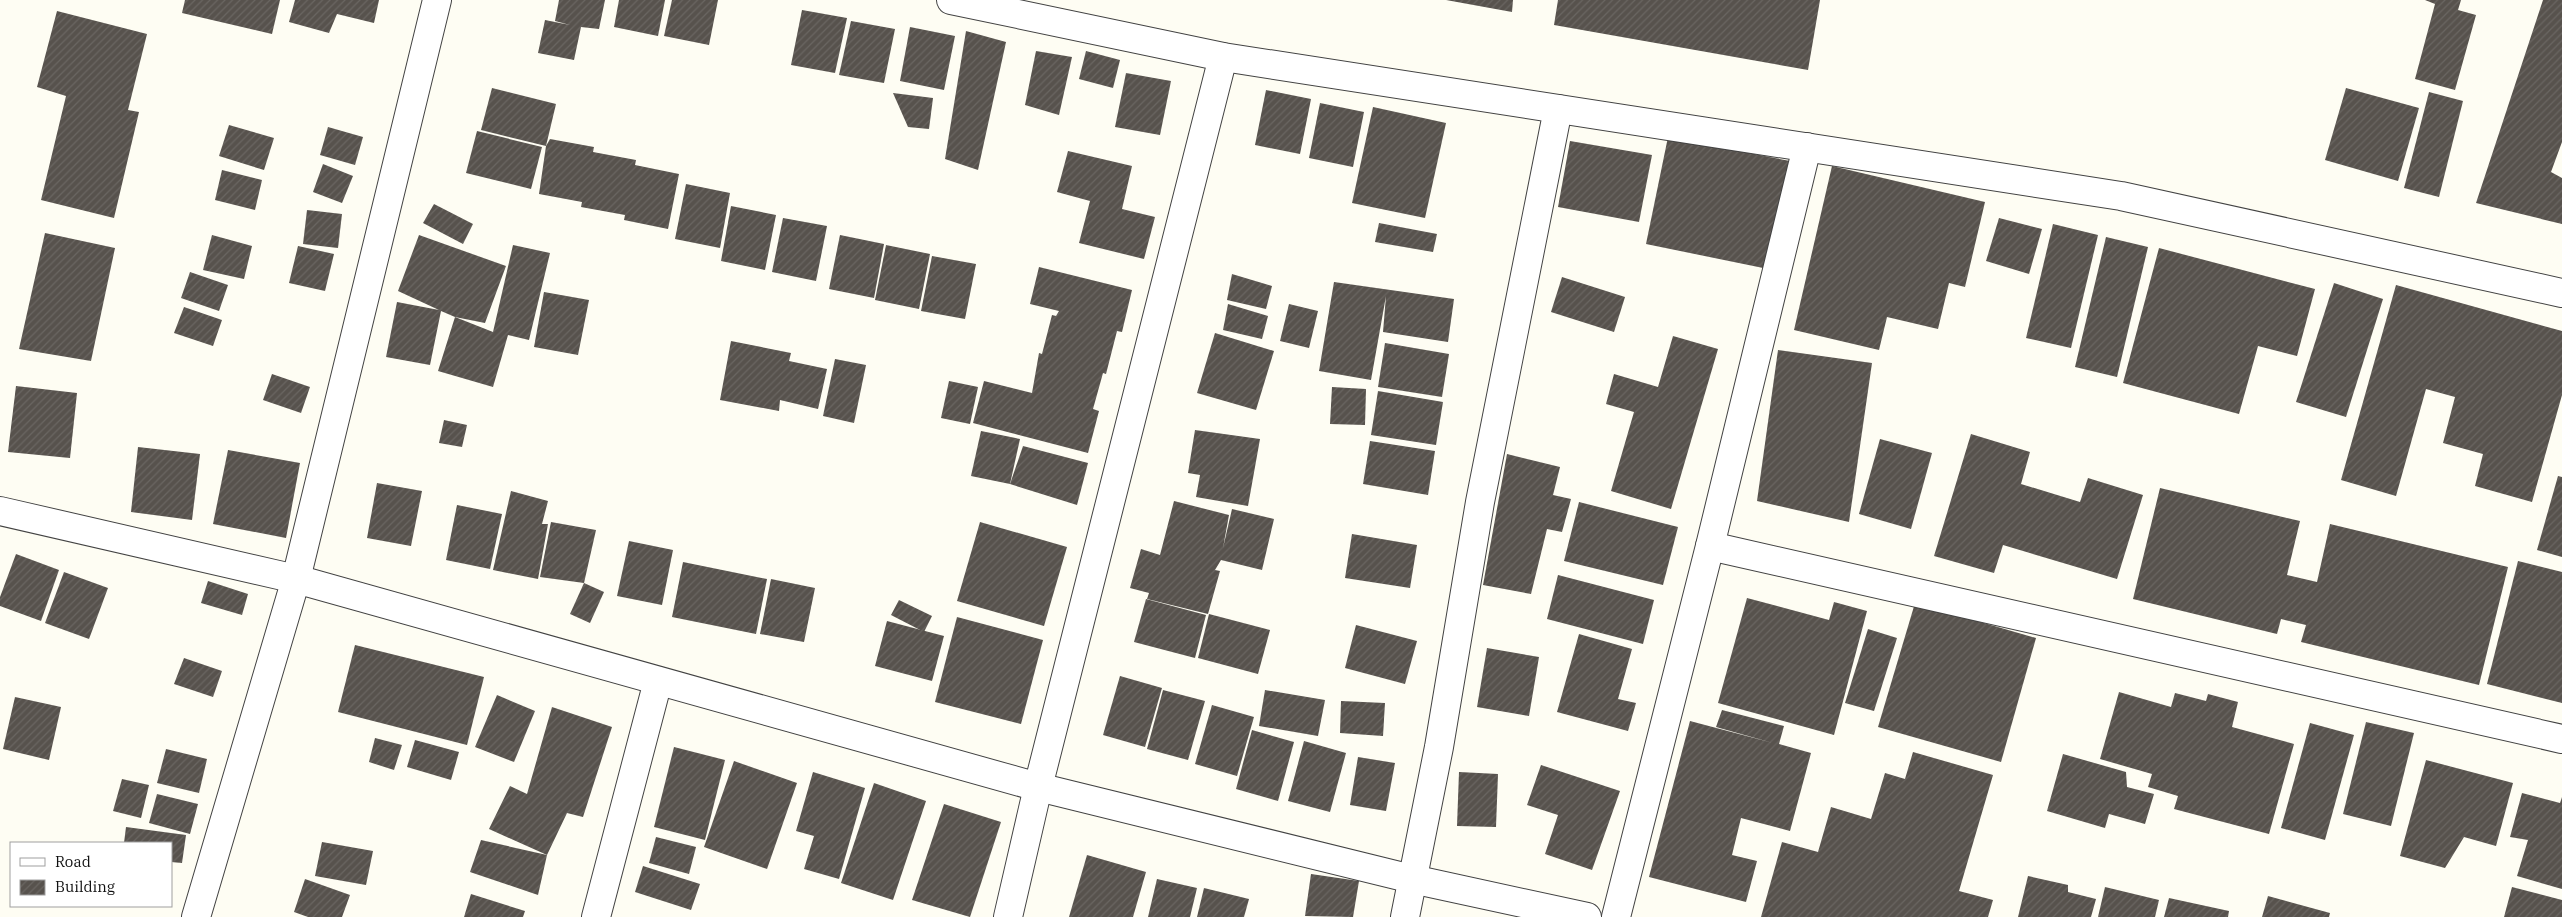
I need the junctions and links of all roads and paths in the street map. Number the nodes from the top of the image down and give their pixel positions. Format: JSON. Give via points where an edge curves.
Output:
{"nodes":[{"id":1,"x":437,"y":0,"type":"edge"},
{"id":2,"x":951,"y":0,"type":"edge"},
{"id":3,"x":1223,"y":58,"type":"junction"},
{"id":4,"x":1558,"y":110,"type":"junction"},
{"id":5,"x":1807,"y":147,"type":"junction"},
{"id":6,"x":2562,"y":293,"type":"edge"},
{"id":7,"x":0,"y":511,"type":"edge"},
{"id":8,"x":1710,"y":546,"type":"junction"},
{"id":9,"x":296,"y":579,"type":"junction"},
{"id":10,"x":658,"y":681,"type":"junction"},
{"id":11,"x":2562,"y":739,"type":"edge"},
{"id":12,"x":1038,"y":787,"type":"junction"},
{"id":13,"x":1412,"y":878,"type":"junction"},
{"id":14,"x":196,"y":917,"type":"edge"},
{"id":15,"x":596,"y":917,"type":"edge"},
{"id":16,"x":1008,"y":917,"type":"edge"},
{"id":17,"x":1405,"y":917,"type":"edge"},
{"id":18,"x":1587,"y":917,"type":"edge"},
{"id":19,"x":1616,"y":917,"type":"edge"}],
"edges":[{"from":1,"to":9,"type":"street"},
{"from":2,"to":3,"type":"street"},
{"from":3,"to":4,"type":"street"},
{"from":3,"to":12,"type":"street"},
{"from":4,"to":5,"type":"street"},
{"from":4,"to":13,"type":"street","via":[[1480,502],[1439,747]]},
{"from":5,"to":6,"type":"street","via":[[2121,196]]},
{"from":5,"to":8,"type":"street"},
{"from":7,"to":9,"type":"street"},
{"from":8,"to":11,"type":"street"},
{"from":8,"to":19,"type":"street"},
{"from":9,"to":10,"type":"street"},
{"from":9,"to":14,"type":"street"},
{"from":10,"to":12,"type":"street"},
{"from":10,"to":15,"type":"street"},
{"from":12,"to":13,"type":"street"},
{"from":12,"to":16,"type":"street"},
{"from":13,"to":17,"type":"street"},
{"from":13,"to":18,"type":"street"}]}
